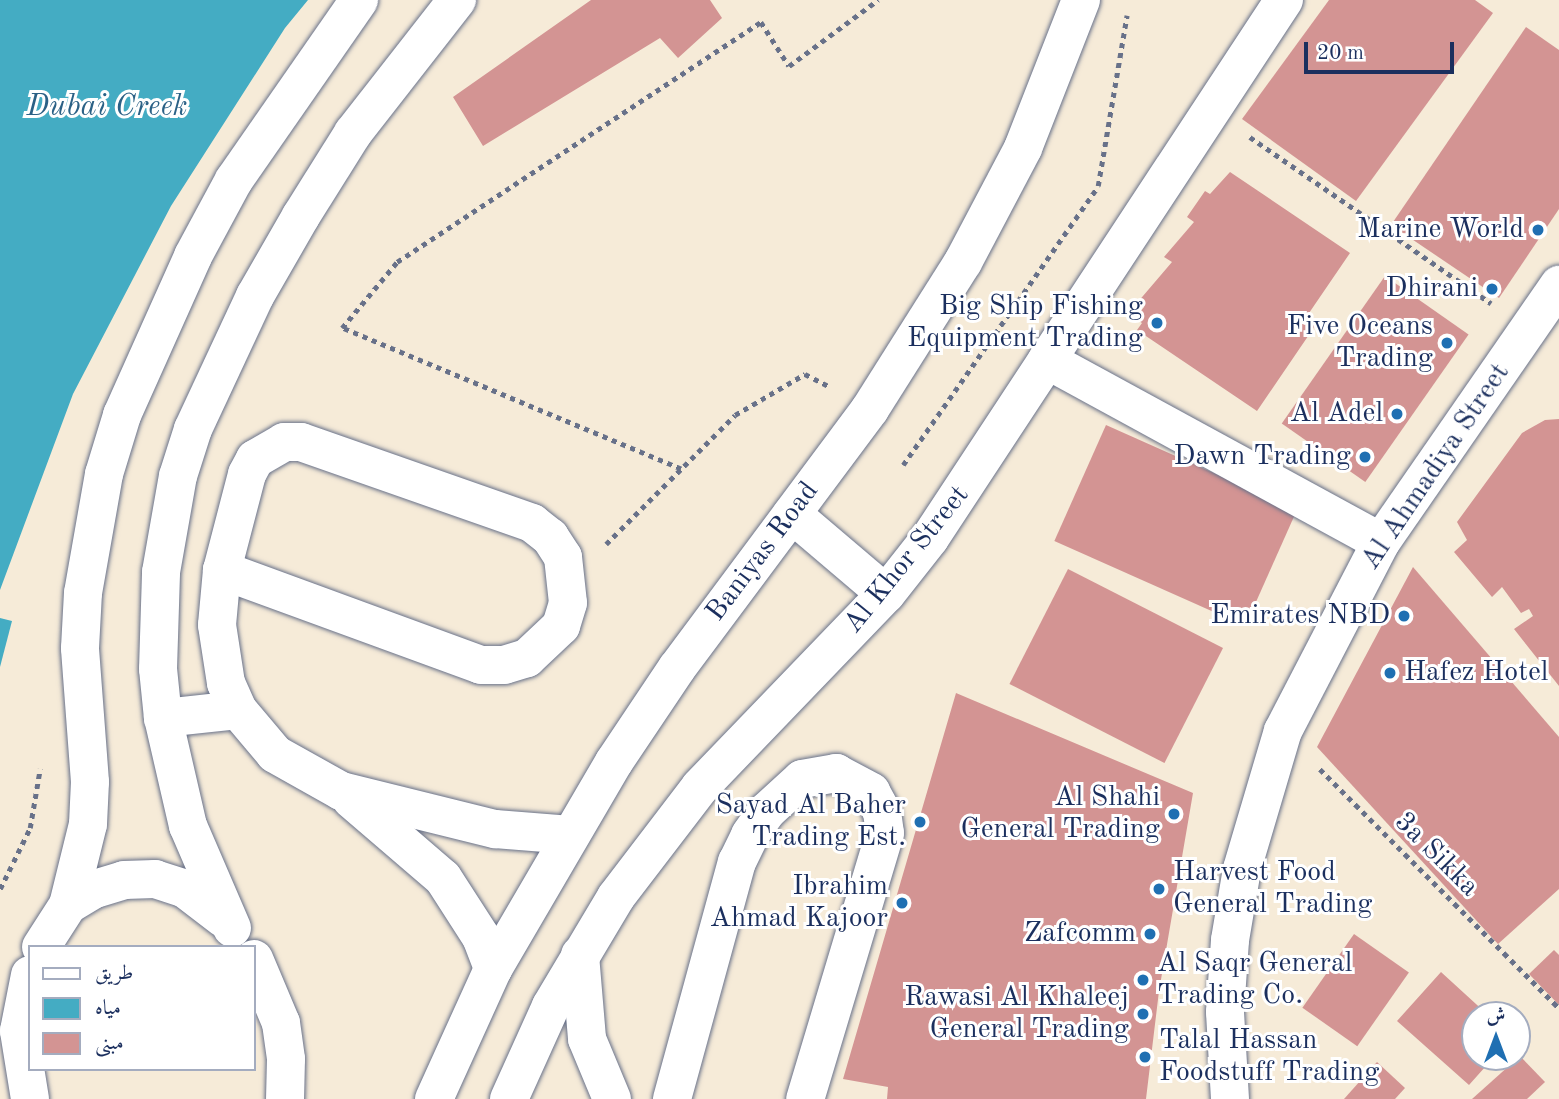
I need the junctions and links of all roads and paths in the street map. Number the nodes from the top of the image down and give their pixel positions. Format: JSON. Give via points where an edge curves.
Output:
{"nodes":[{"id":1,"x":359,"y":0,"type":"edge"},
{"id":2,"x":457,"y":0,"type":"edge"},
{"id":3,"x":878,"y":0,"type":"edge"},
{"id":4,"x":1081,"y":0,"type":"edge"},
{"id":5,"x":1130,"y":0,"type":"edge"},
{"id":6,"x":1284,"y":0,"type":"edge"},
{"id":7,"x":1212,"y":110,"type":"junction"},
{"id":8,"x":1559,"y":285,"type":"edge"},
{"id":9,"x":1528,"y":328,"type":"junction"},
{"id":10,"x":1047,"y":360,"type":"junction"},
{"id":11,"x":870,"y":409,"type":"junction"},
{"id":12,"x":925,"y":433,"type":"junction"},
{"id":13,"x":903,"y":465,"type":"dead end"},
{"id":14,"x":681,"y":469,"type":"junction"},
{"id":15,"x":792,"y":514,"type":"junction"},
{"id":16,"x":1381,"y":542,"type":"junction"},
{"id":17,"x":222,"y":570,"type":"junction"},
{"id":18,"x":569,"y":580,"type":"junction"},
{"id":19,"x":886,"y":594,"type":"junction"},
{"id":20,"x":238,"y":710,"type":"junction"},
{"id":21,"x":163,"y":718,"type":"junction"},
{"id":22,"x":1283,"y":731,"type":"junction"},
{"id":23,"x":341,"y":791,"type":"junction"},
{"id":24,"x":571,"y":835,"type":"junction"},
{"id":25,"x":68,"y":905,"type":"junction"},
{"id":26,"x":239,"y":937,"type":"edge"},
{"id":27,"x":42,"y":945,"type":"edge"},
{"id":28,"x":580,"y":955,"type":"junction"},
{"id":29,"x":256,"y":964,"type":"edge"},
{"id":30,"x":493,"y":969,"type":"junction"},
{"id":31,"x":28,"y":985,"type":"edge"},
{"id":32,"x":1559,"y":1009,"type":"edge"},
{"id":33,"x":30,"y":1099,"type":"edge"},
{"id":34,"x":285,"y":1099,"type":"edge"},
{"id":35,"x":434,"y":1099,"type":"edge"},
{"id":36,"x":509,"y":1099,"type":"edge"},
{"id":37,"x":611,"y":1099,"type":"edge"},
{"id":38,"x":672,"y":1099,"type":"edge"},
{"id":39,"x":805,"y":1099,"type":"edge"},
{"id":40,"x":1230,"y":1099,"type":"edge"}],
"edges":[{"from":1,"to":25,"type":"main road","via":[[234,180],[193,256],[122,415],[93,521],[83,593],[80,648],[90,782],[85,838]]},
{"from":2,"to":21,"type":"main road","via":[[353,133],[314,195],[255,296],[193,429],[178,475],[161,572],[158,670]]},
{"from":3,"to":14,"type":"path","via":[[789,66],[761,22],[397,262],[342,328]]},
{"from":4,"to":11,"type":"main road","name":"Baniyas Road","via":[[1023,148],[963,262]]},
{"from":5,"to":12,"type":"path","via":[[1098,186]]},
{"from":6,"to":7,"type":"main road","name":"Al Khor Street"},
{"from":7,"to":9,"type":"path"},
{"from":7,"to":10,"type":"main road","name":"Al Khor Street"},
{"from":8,"to":9,"type":"main road","name":"Al Ahmadiya Street"},
{"from":9,"to":16,"type":"main road","name":"Al Ahmadiya Street"},
{"from":10,"to":16,"type":"main road"},
{"from":10,"to":19,"type":"main road","name":"Al Khor Street","via":[[971,481]]},
{"from":11,"to":12,"type":"path"},
{"from":11,"to":14,"type":"path","via":[[804,374],[735,415]]},
{"from":11,"to":15,"type":"main road","name":"Baniyas Road"},
{"from":12,"to":13,"type":"path"},
{"from":14,"to":18,"type":"path"},
{"from":15,"to":19,"type":"main road"},
{"from":15,"to":24,"type":"main road","name":"Baniyas Road","via":[[677,668]]},
{"from":16,"to":22,"type":"main road","name":"Al Ahmadiya Street"},
{"from":17,"to":18,"type":"main road","via":[[481,665],[527,658],[546,644],[561,626]]},
{"from":17,"to":18,"type":"main road","via":[[255,459],[284,442],[301,442],[532,523],[550,537]]},
{"from":17,"to":20,"type":"main road","via":[[219,654]]},
{"from":19,"to":28,"type":"main road","name":"Al Khor Street","via":[[700,787],[616,897]]},
{"from":20,"to":21,"type":"main road"},
{"from":20,"to":23,"type":"main road","via":[[275,754]]},
{"from":21,"to":26,"type":"main road","via":[[188,826]]},
{"from":22,"to":32,"type":"path","name":"3a Sikka"},
{"from":22,"to":40,"type":"main road","name":"Al Ahmadiya Street","via":[[1244,858],[1230,940],[1225,1012]]},
{"from":23,"to":24,"type":"main road","via":[[495,829]]},
{"from":23,"to":30,"type":"main road","via":[[443,878],[481,937]]},
{"from":24,"to":30,"type":"main road","name":"Baniyas Road"},
{"from":25,"to":26,"type":"main road","via":[[94,888],[124,880],[155,879],[185,888],[211,905]]},
{"from":25,"to":27,"type":"main road"},
{"from":28,"to":36,"type":"main road","name":"Al Khor Street","via":[[530,1048]]},
{"from":28,"to":37,"type":"main road","via":[[587,1039]]},
{"from":29,"to":34,"type":"main road","via":[[281,1023]]},
{"from":30,"to":35,"type":"main road","name":"Baniyas Road"},
{"from":31,"to":33,"type":"main road","via":[[19,1031]]},
{"from":38,"to":39,"type":"main road","via":[[737,862],[750,835],[766,811],[802,779],[836,773],[871,792],[882,812],[885,833]]}]}
